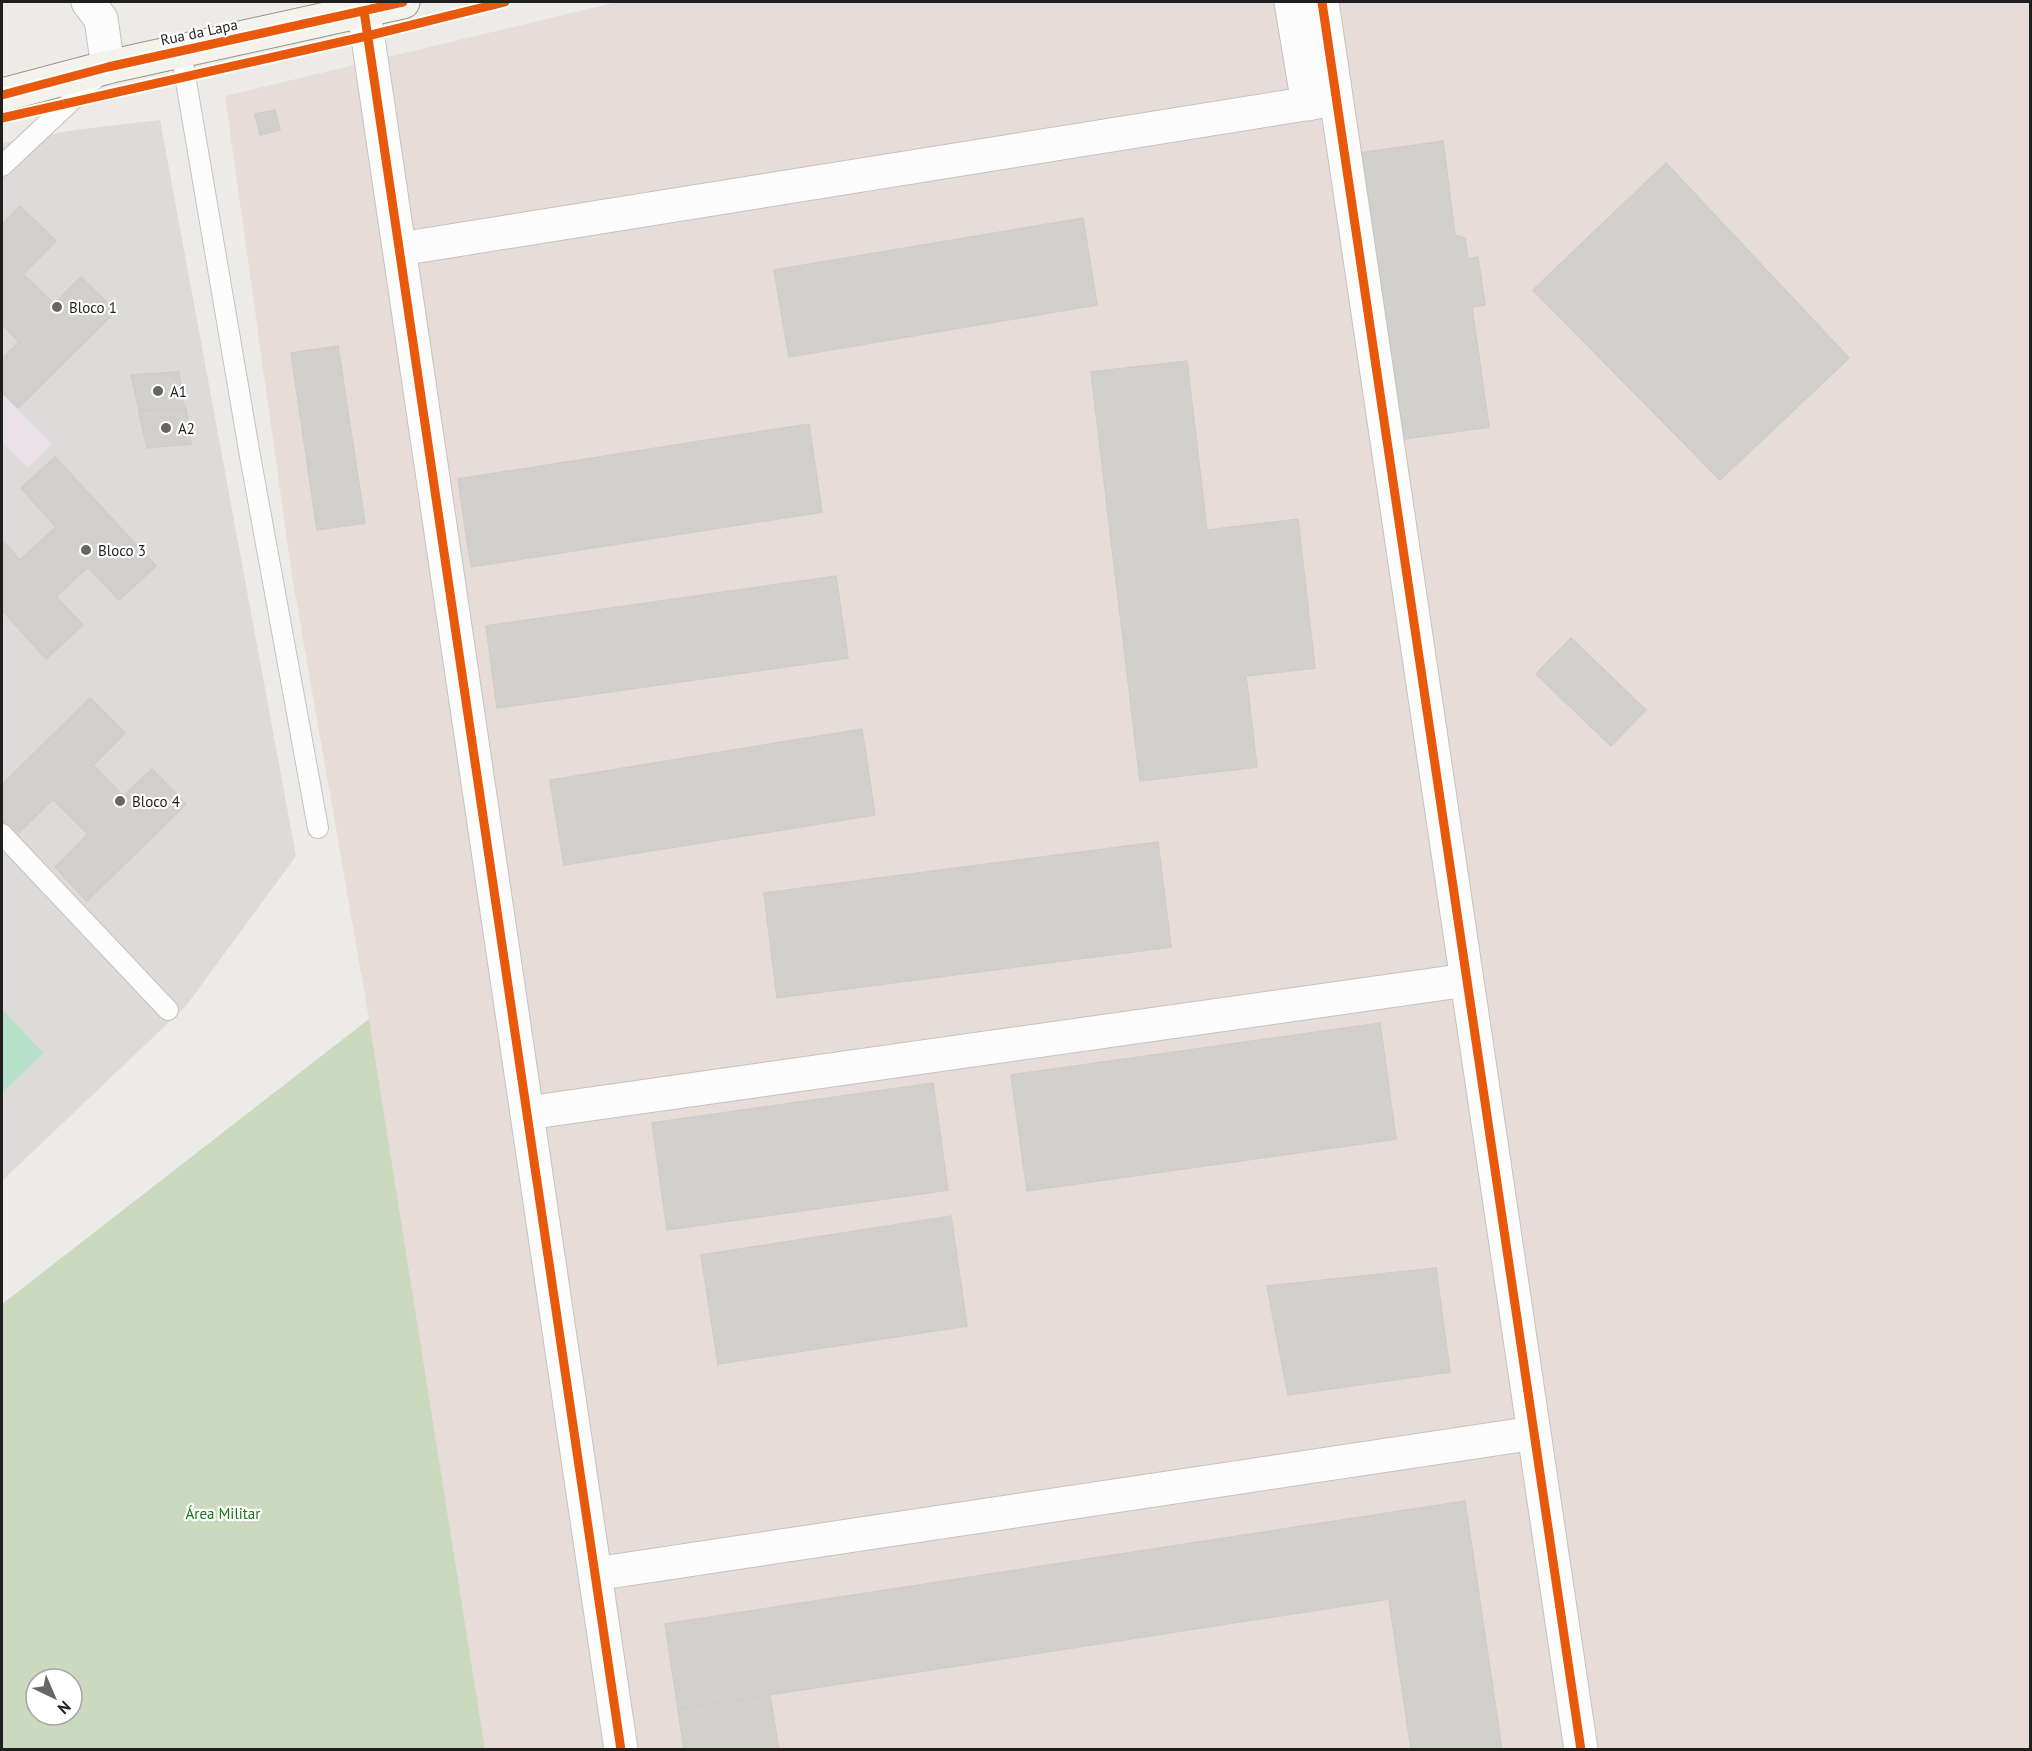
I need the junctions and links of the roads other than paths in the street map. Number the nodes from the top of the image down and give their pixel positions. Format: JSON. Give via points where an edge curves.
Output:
{"nodes":[{"id":1,"x":88,"y":2,"type":"edge"},
{"id":2,"x":403,"y":2,"type":"edge"},
{"id":3,"x":1291,"y":2,"type":"edge"},
{"id":4,"x":1322,"y":2,"type":"edge"},
{"id":5,"x":363,"y":11,"type":"junction"},
{"id":6,"x":181,"y":52,"type":"junction"},
{"id":7,"x":108,"y":67,"type":"junction"},
{"id":8,"x":2,"y":95,"type":"edge"},
{"id":9,"x":1322,"y":102,"type":"junction"},
{"id":10,"x":2,"y":166,"type":"edge"},
{"id":11,"x":400,"y":249,"type":"junction"},
{"id":12,"x":318,"y":828,"type":"dead end"},
{"id":13,"x":2,"y":834,"type":"edge"},
{"id":14,"x":1467,"y":980,"type":"junction"},
{"id":15,"x":168,"y":1010,"type":"dead end"},
{"id":16,"x":527,"y":1113,"type":"junction"},
{"id":17,"x":1534,"y":1433,"type":"junction"},
{"id":18,"x":595,"y":1574,"type":"junction"},
{"id":19,"x":621,"y":1749,"type":"edge"},
{"id":20,"x":1581,"y":1749,"type":"edge"}],
"edges":[{"from":1,"to":7,"type":"street","via":[[101,18]]},
{"from":2,"to":5,"type":"main road","name":"Rua da Lapa"},
{"from":3,"to":9,"type":"street"},
{"from":4,"to":9,"type":"street"},
{"from":5,"to":6,"type":"main road","name":"Rua da Lapa"},
{"from":5,"to":11,"type":"street"},
{"from":6,"to":7,"type":"main road","name":"Rua da Lapa"},
{"from":6,"to":12,"type":"lane"},
{"from":7,"to":8,"type":"main road","name":"Rua da Lapa"},
{"from":7,"to":10,"type":"lane"},
{"from":9,"to":11,"type":"street"},
{"from":9,"to":14,"type":"street"},
{"from":11,"to":16,"type":"street"},
{"from":13,"to":15,"type":"lane"},
{"from":14,"to":16,"type":"street"},
{"from":14,"to":17,"type":"street"},
{"from":16,"to":18,"type":"street"},
{"from":17,"to":18,"type":"street"},
{"from":17,"to":20,"type":"street"},
{"from":18,"to":19,"type":"street"}]}
